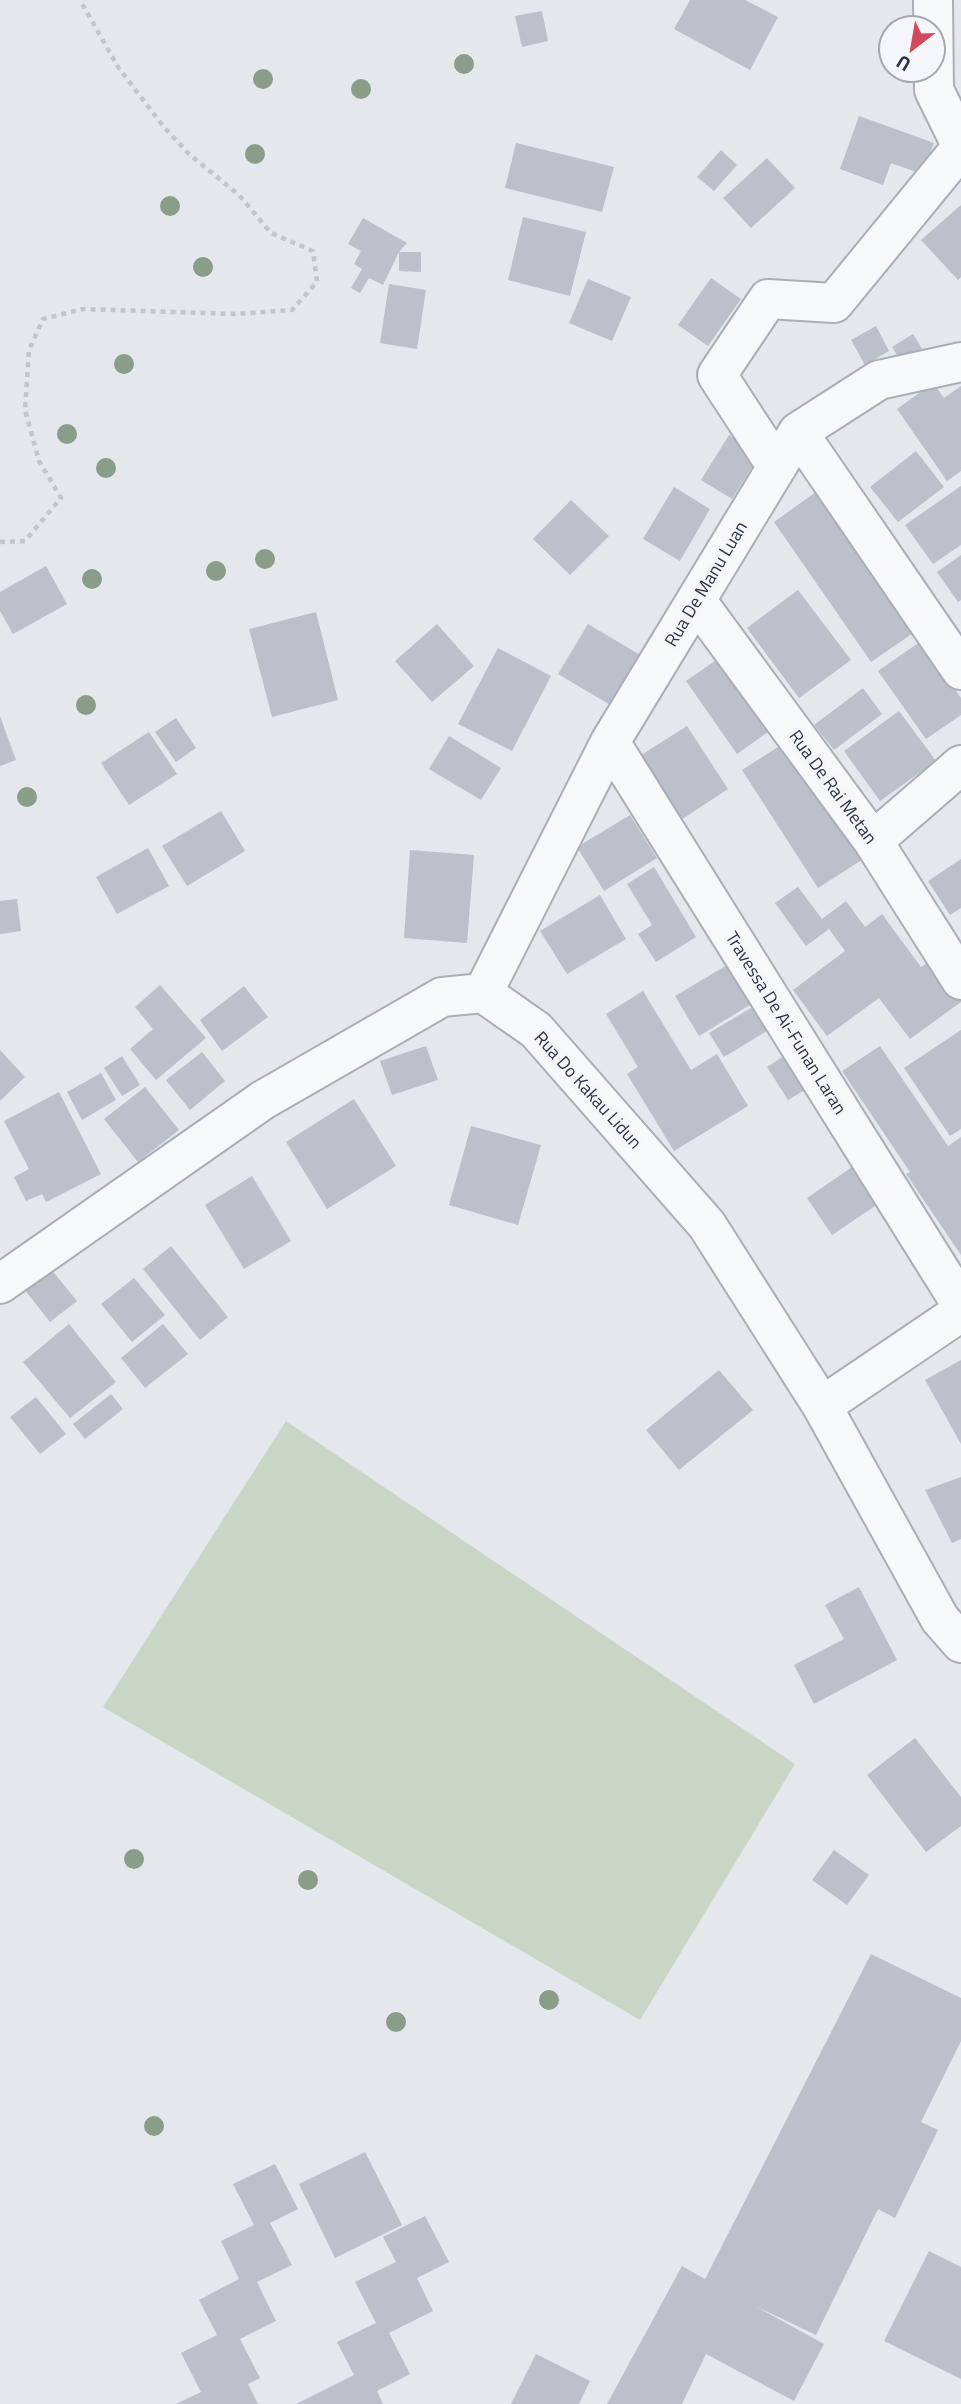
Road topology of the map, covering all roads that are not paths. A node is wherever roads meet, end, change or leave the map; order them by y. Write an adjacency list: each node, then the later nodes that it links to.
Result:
1 (933, 0): 2 (street)
2 (961, 147): 5 (street)
3 (961, 362): 4 (street)
4 (798, 432): 5 (street, Rua De Manu Luan); 7 (street)
5 (778, 467): 6 (street, Rua De Manu Luan)
6 (696, 600): 8 (street, Rua De Manu Luan); 10 (street, Rua De Rai Metan)
7 (961, 670)
8 (610, 742): 12 (street, Rua De Manu Luan); 14 (street, Travessa De Ai-Funan Laran)
9 (961, 765): 10 (street)
10 (873, 841): 11 (street, Rua De Rai Metan)
11 (961, 980)
12 (483, 993): 13 (street); 16 (street, Rua Do Kakau Lidun)
13 (0, 1284)
14 (961, 1304)
15 (961, 1312): 16 (street)
16 (822, 1406): 17 (street, Rua Do Kakau Lidun)
17 (961, 1643)

